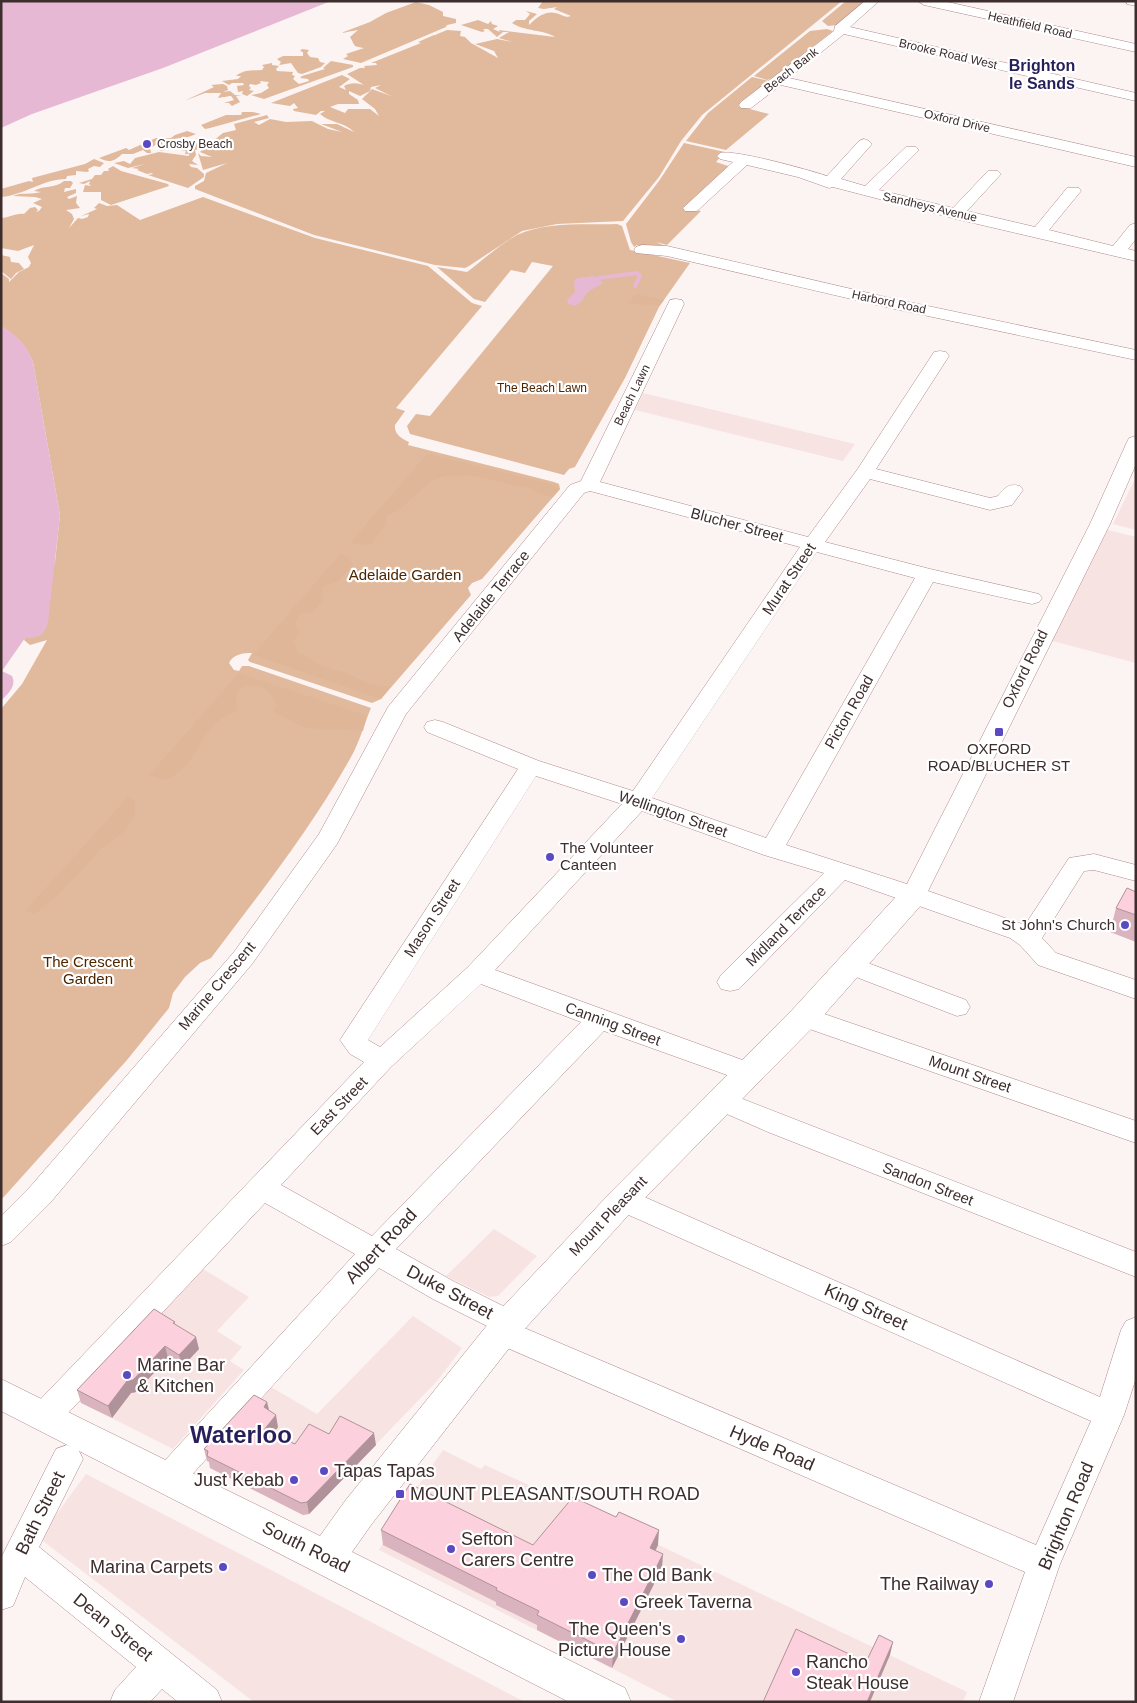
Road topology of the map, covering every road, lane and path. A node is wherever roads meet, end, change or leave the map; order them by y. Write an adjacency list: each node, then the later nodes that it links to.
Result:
1 (873, 1): 3 (street)
2 (924, 1): 4 (street, Heathfield Road)
3 (842, 32): 5 (street, Beach Bank); 6 (street, Brooke Road West)
4 (1136, 48)
5 (779, 80): 7 (street, Beach Bank); 12 (street, Oxford Drive)
6 (1136, 97)
7 (746, 105)
8 (864, 144): 14 (street)
9 (911, 150): 16 (street)
10 (725, 156): 11 (street, Sandheys Avenue)
11 (744, 160): 14 (street, Sandheys Avenue); 17 (street)
12 (1136, 162)
13 (994, 174): 18 (street)
14 (829, 182): 16 (street, Sandheys Avenue)
15 (1073, 191): 20 (street)
16 (868, 192): 18 (street, Sandheys Avenue)
17 (691, 208)
18 (956, 214): 20 (street, Sandheys Avenue)
19 (1136, 228): 22 (street)
20 (1039, 233): 22 (street, Sandheys Avenue)
21 (642, 250): 25 (street, Harbord Road)
22 (1117, 252): 23 (street, Sandheys Avenue)
23 (1136, 256)
24 (676, 304): 29 (street, Beach Lawn)
25 (1136, 355)
26 (940, 356): 28 (street, Murat Street)
27 (1136, 442): 41 (street, Oxford Road)
28 (865, 472): 30 (street); 31 (street, Murat Street)
29 (589, 485): 31 (street, Blucher Street); 34 (street, Adelaide Terrace)
30 (1013, 490)
31 (812, 545): 32 (street, Blucher Street); 37 (street, Murat Street)
32 (927, 575): 33 (street, Blucher Street); 38 (street, Picton Road)
33 (1032, 598)
34 (396, 712): 56 (street, Marine Crescent)
35 (435, 727): 36 (street, Wellington Street)
36 (531, 766): 37 (street, Wellington Street); 50 (street, Mason Street)
37 (638, 801): 38 (street, Wellington Street); 44 (street, East Street)
38 (772, 849): 39 (street, Wellington Street)
39 (842, 870): 41 (street, Wellington Street); 45 (street, Midland Terrace)
40 (1136, 874): 42 (street)
41 (913, 896): 42 (street, Wellington Street); 43 (street, Mount Pleasant)
42 (1030, 939): 46 (street)
43 (852, 966): 47 (street); 48 (street, Mount Pleasant)
44 (477, 972): 49 (street, Canning Street); 50 (street, East Street)
45 (730, 982)
46 (1136, 990)
47 (957, 1007)
48 (804, 1016): 51 (street, Mount Pleasant); 53 (street, Mount Street)
49 (600, 1019): 51 (street, Canning Street); 57 (street, Albert Road)
50 (382, 1060): 54 (street, East Street)
51 (750, 1073): 52 (street, Mount Pleasant)
52 (722, 1101): 55 (street, Mount Pleasant); 58 (street, Sandon Street)
53 (1136, 1132)
54 (261, 1187): 57 (street, Duke Street); 63 (street, East Street)
55 (623, 1200): 59 (street, Mount Pleasant); 62 (street, King Street)
56 (1, 1234)
57 (375, 1252): 59 (street, Duke Street); 65 (street, Albert Road)
58 (1136, 1265)
59 (505, 1327): 67 (street, Mount Pleasant); 68 (street, Hyde Road)
60 (1136, 1330): 62 (street, Brighton Road)
61 (1, 1394): 63 (street, South Road)
62 (1109, 1414): 68 (street, Brighton Road)
63 (44, 1416): 65 (street, South Road)
64 (67, 1458): 66 (street, Bath Street)
65 (168, 1479): 67 (street, South Road)
66 (20, 1552): 69 (street, Bath Street); 70 (street, Dean Street)
67 (327, 1557): 73 (street, South Road)
68 (1044, 1564): 74 (street, Brighton Road)
69 (1, 1595)
70 (161, 1666): 71 (street); 72 (street, Dean Street)
71 (127, 1702)
72 (205, 1702)
73 (611, 1702)
74 (996, 1702)

